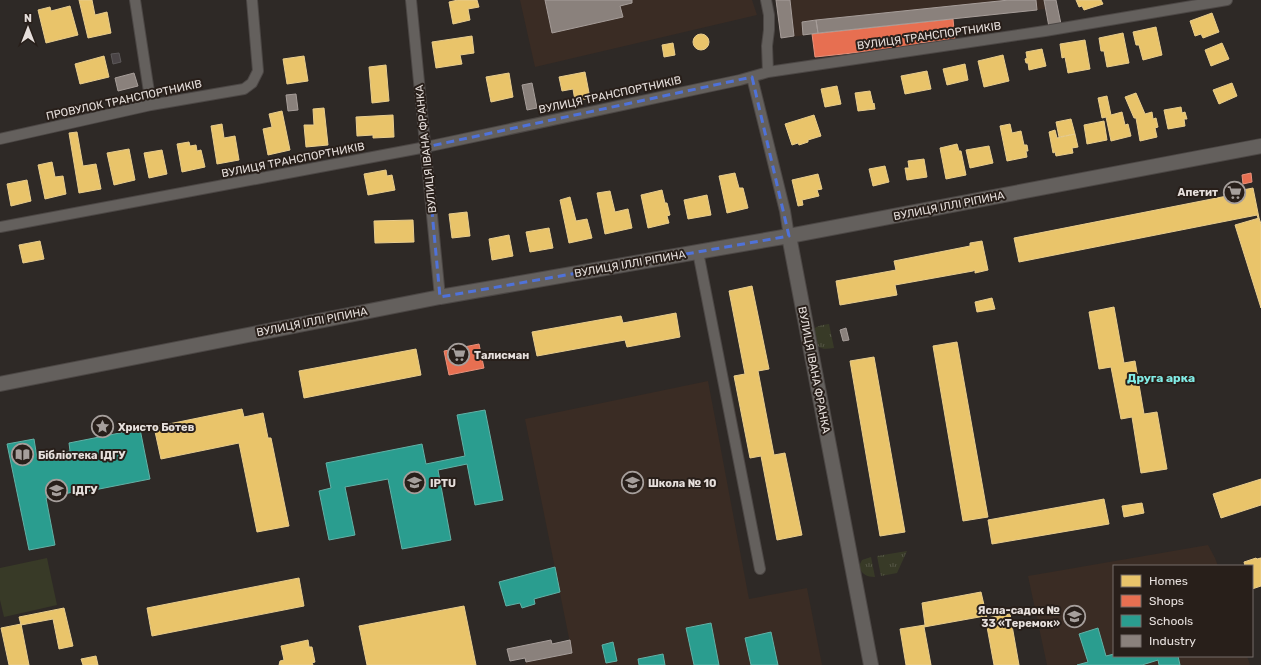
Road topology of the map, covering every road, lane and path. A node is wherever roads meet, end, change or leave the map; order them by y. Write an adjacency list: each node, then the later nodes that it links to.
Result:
1 (134, 0): 8 (street)
2 (252, 0): 8 (street, ПРОВУЛОК ТРАНСПОРТНИКІВ)
3 (411, 0): 12 (street, ВУЛИЦЯ ІВАНА ФРАНКА)
4 (766, 0): 6 (street)
5 (1227, 0): 6 (street, ВУЛИЦЯ ТРАНСПОРТНИКІВ)
6 (768, 72): 7 (street, ВУЛИЦЯ ТРАНСПОРТНИКІВ)
7 (752, 77): 12 (street, ВУЛИЦЯ ТРАНСПОРТНИКІВ); 15 (street, ВУЛИЦЯ ІВАНА ФРАНКА)
8 (150, 105): 9 (street, ПРОВУЛОК ТРАНСПОРТНИКІВ)
9 (0, 139)
10 (1261, 142): 13 (main road)
11 (1261, 146): 13 (main road, ВУЛИЦЯ ІЛЛІ РІПИНА)
12 (426, 147): 14 (street, ВУЛИЦЯ ТРАНСПОРТНИКІВ); 17 (street, ВУЛИЦЯ ІВАНА ФРАНКА)
13 (1241, 150): 15 (main road, ВУЛИЦЯ ІЛЛІ РІПИНА)
14 (0, 227)
15 (789, 236): 16 (main road, ВУЛИЦЯ ІЛЛІ РІПИНА); 20 (main road, ВУЛИЦЯ ІВАНА ФРАНКА)
16 (698, 252): 17 (main road, ВУЛИЦЯ ІЛЛІ РІПИНА); 19 (street)
17 (440, 297): 18 (main road, ВУЛИЦЯ ІЛЛІ РІПИНА)
18 (0, 384)
19 (760, 569)
20 (871, 665)

